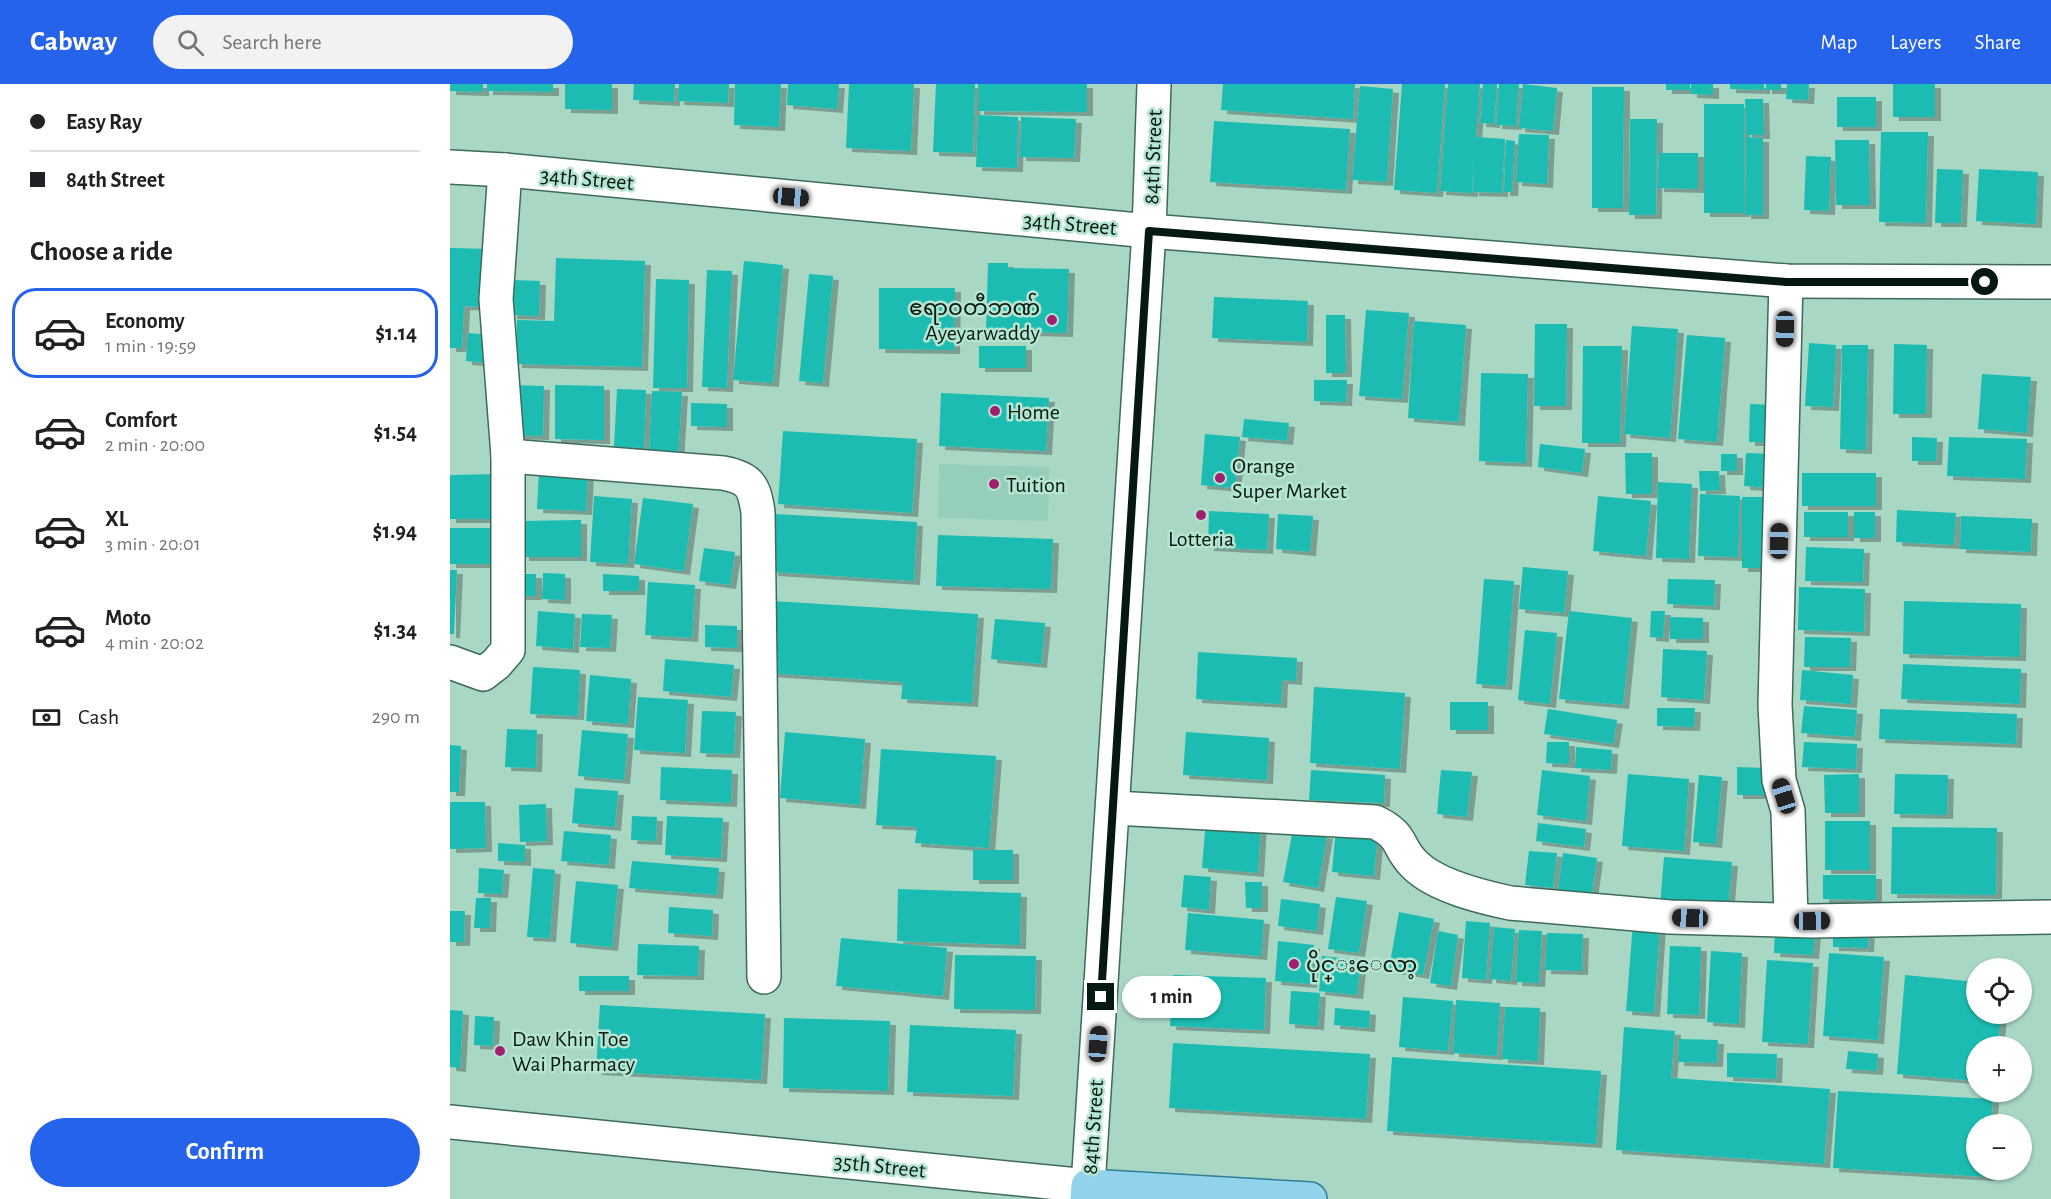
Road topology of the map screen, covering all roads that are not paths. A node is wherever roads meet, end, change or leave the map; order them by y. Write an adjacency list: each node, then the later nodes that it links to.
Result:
1 (1154, 84): 4 (street, 84th Street)
2 (450, 167): 3 (street, 34th Street)
3 (505, 170): 4 (street, 34th Street); 7 (street)
4 (1149, 231): 5 (street, 34th Street); 9 (street, 84th Street)
5 (1786, 282): 6 (street, 34th Street); 11 (street)
6 (2051, 282)
7 (508, 456): 8 (street); 12 (street)
8 (450, 662)
9 (1114, 808): 11 (street); 14 (street, 84th Street)
10 (2051, 917): 11 (street)
11 (1791, 920)
12 (764, 977)
13 (450, 1122): 14 (street, 35th Street)
14 (1088, 1192): 15 (main road, 35th Street)
15 (1310, 1199)

